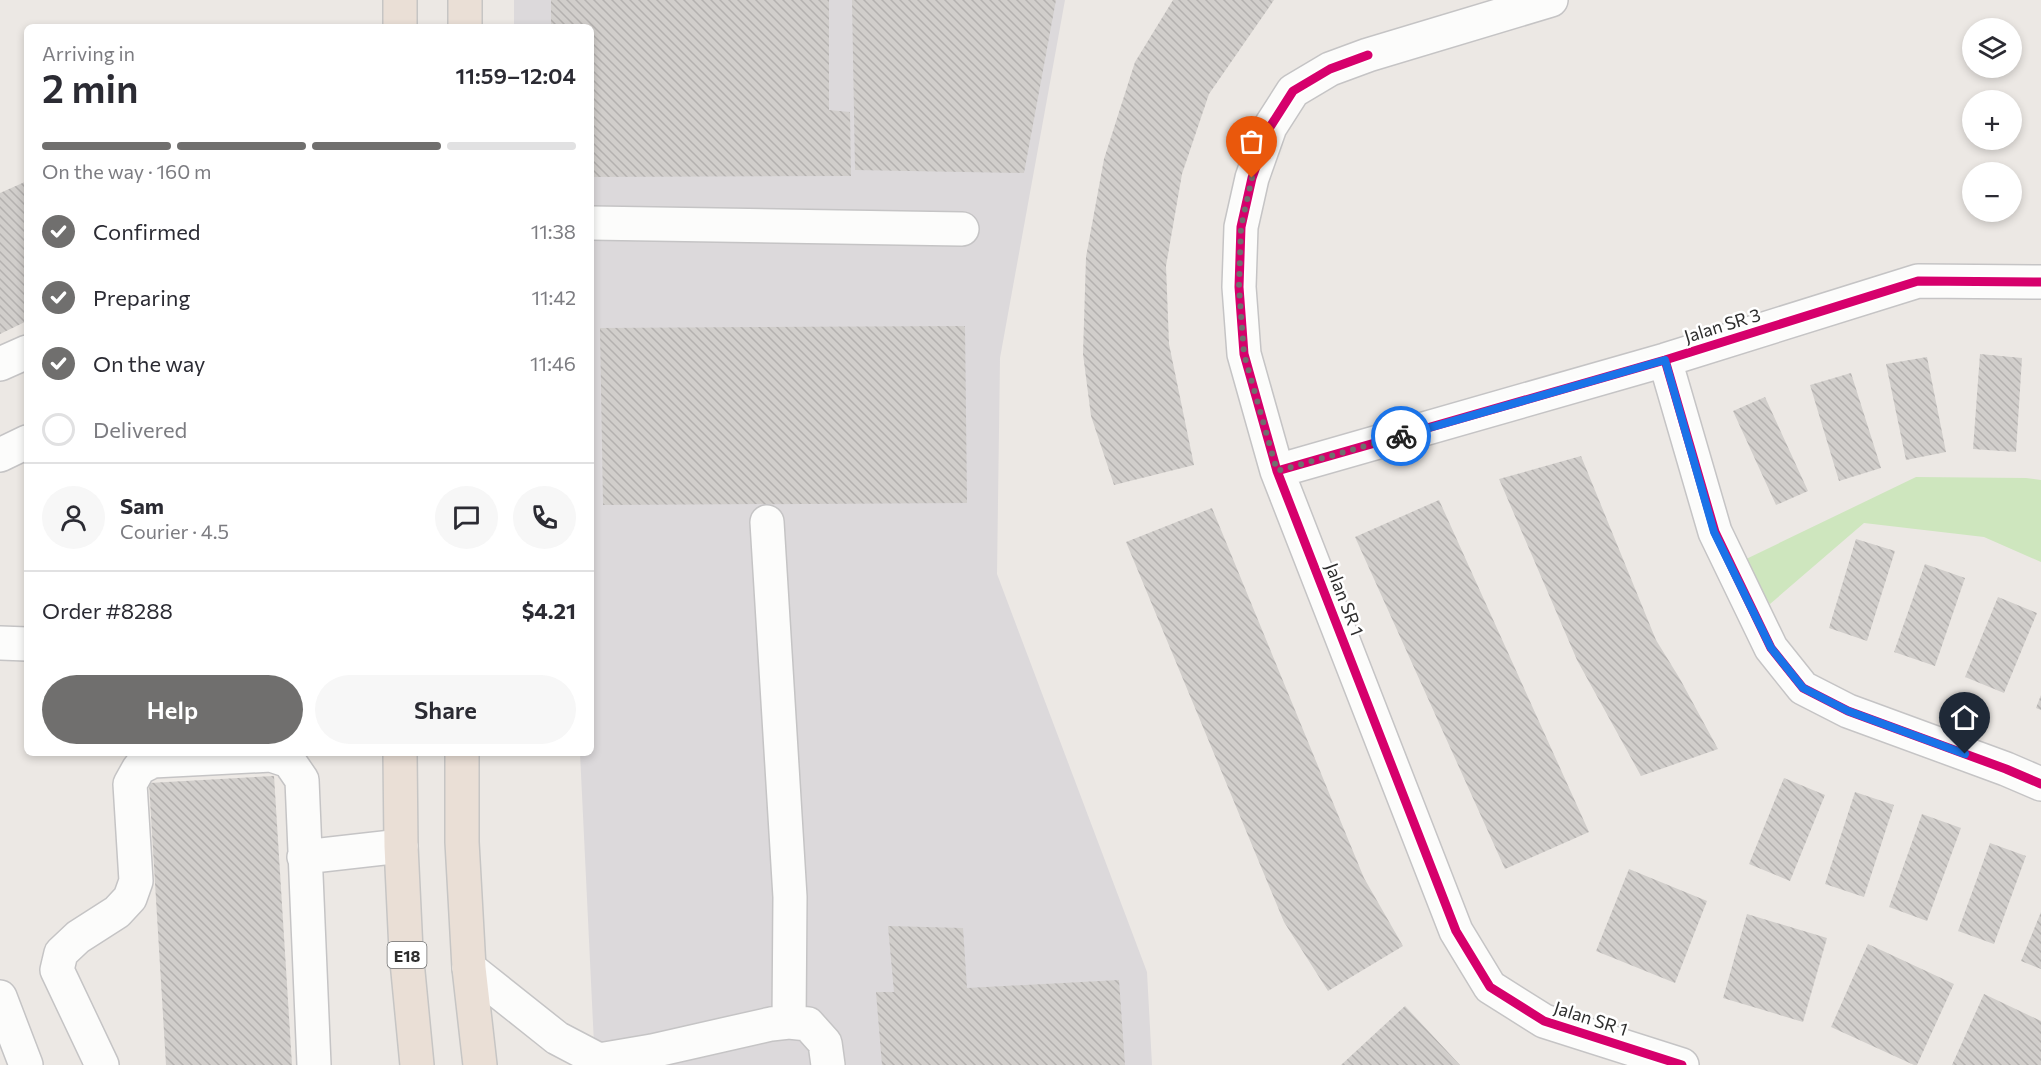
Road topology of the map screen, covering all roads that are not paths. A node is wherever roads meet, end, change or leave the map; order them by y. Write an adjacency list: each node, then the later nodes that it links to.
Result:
1 (400, 0): 4 (highway)
2 (465, 0): 5 (highway)
3 (1551, 0): 14 (street, Jalan SR 1)
4 (400, 24)
5 (465, 24)
6 (594, 223): 7 (street)
7 (962, 229)
8 (2041, 282): 10 (street, Jalan SR 3)
9 (24, 353): 11 (street)
10 (1665, 360): 14 (street, Jalan SR 3); 22 (street)
11 (0, 364)
12 (24, 443): 13 (street)
13 (0, 455)
14 (1277, 471): 36 (street, Jalan SR 1)
15 (767, 522): 27 (street)
16 (0, 643): 17 (street)
17 (24, 644)
18 (250, 756): 31 (street)
19 (273, 756): 24 (street)
20 (400, 756): 23 (highway, E18)
21 (462, 756): 25 (highway)
22 (2041, 784)
23 (401, 846): 24 (street); 33 (highway, E18)
24 (304, 858): 32 (street)
25 (470, 968): 29 (street); 34 (highway)
26 (0, 997): 30 (street)
27 (789, 1023): 28 (street); 35 (street)
28 (652, 1058): 29 (street)
29 (595, 1062)
30 (26, 1065)
31 (102, 1065)
32 (314, 1065)
33 (417, 1065)
34 (480, 1065)
35 (828, 1065)
36 (1682, 1065)

